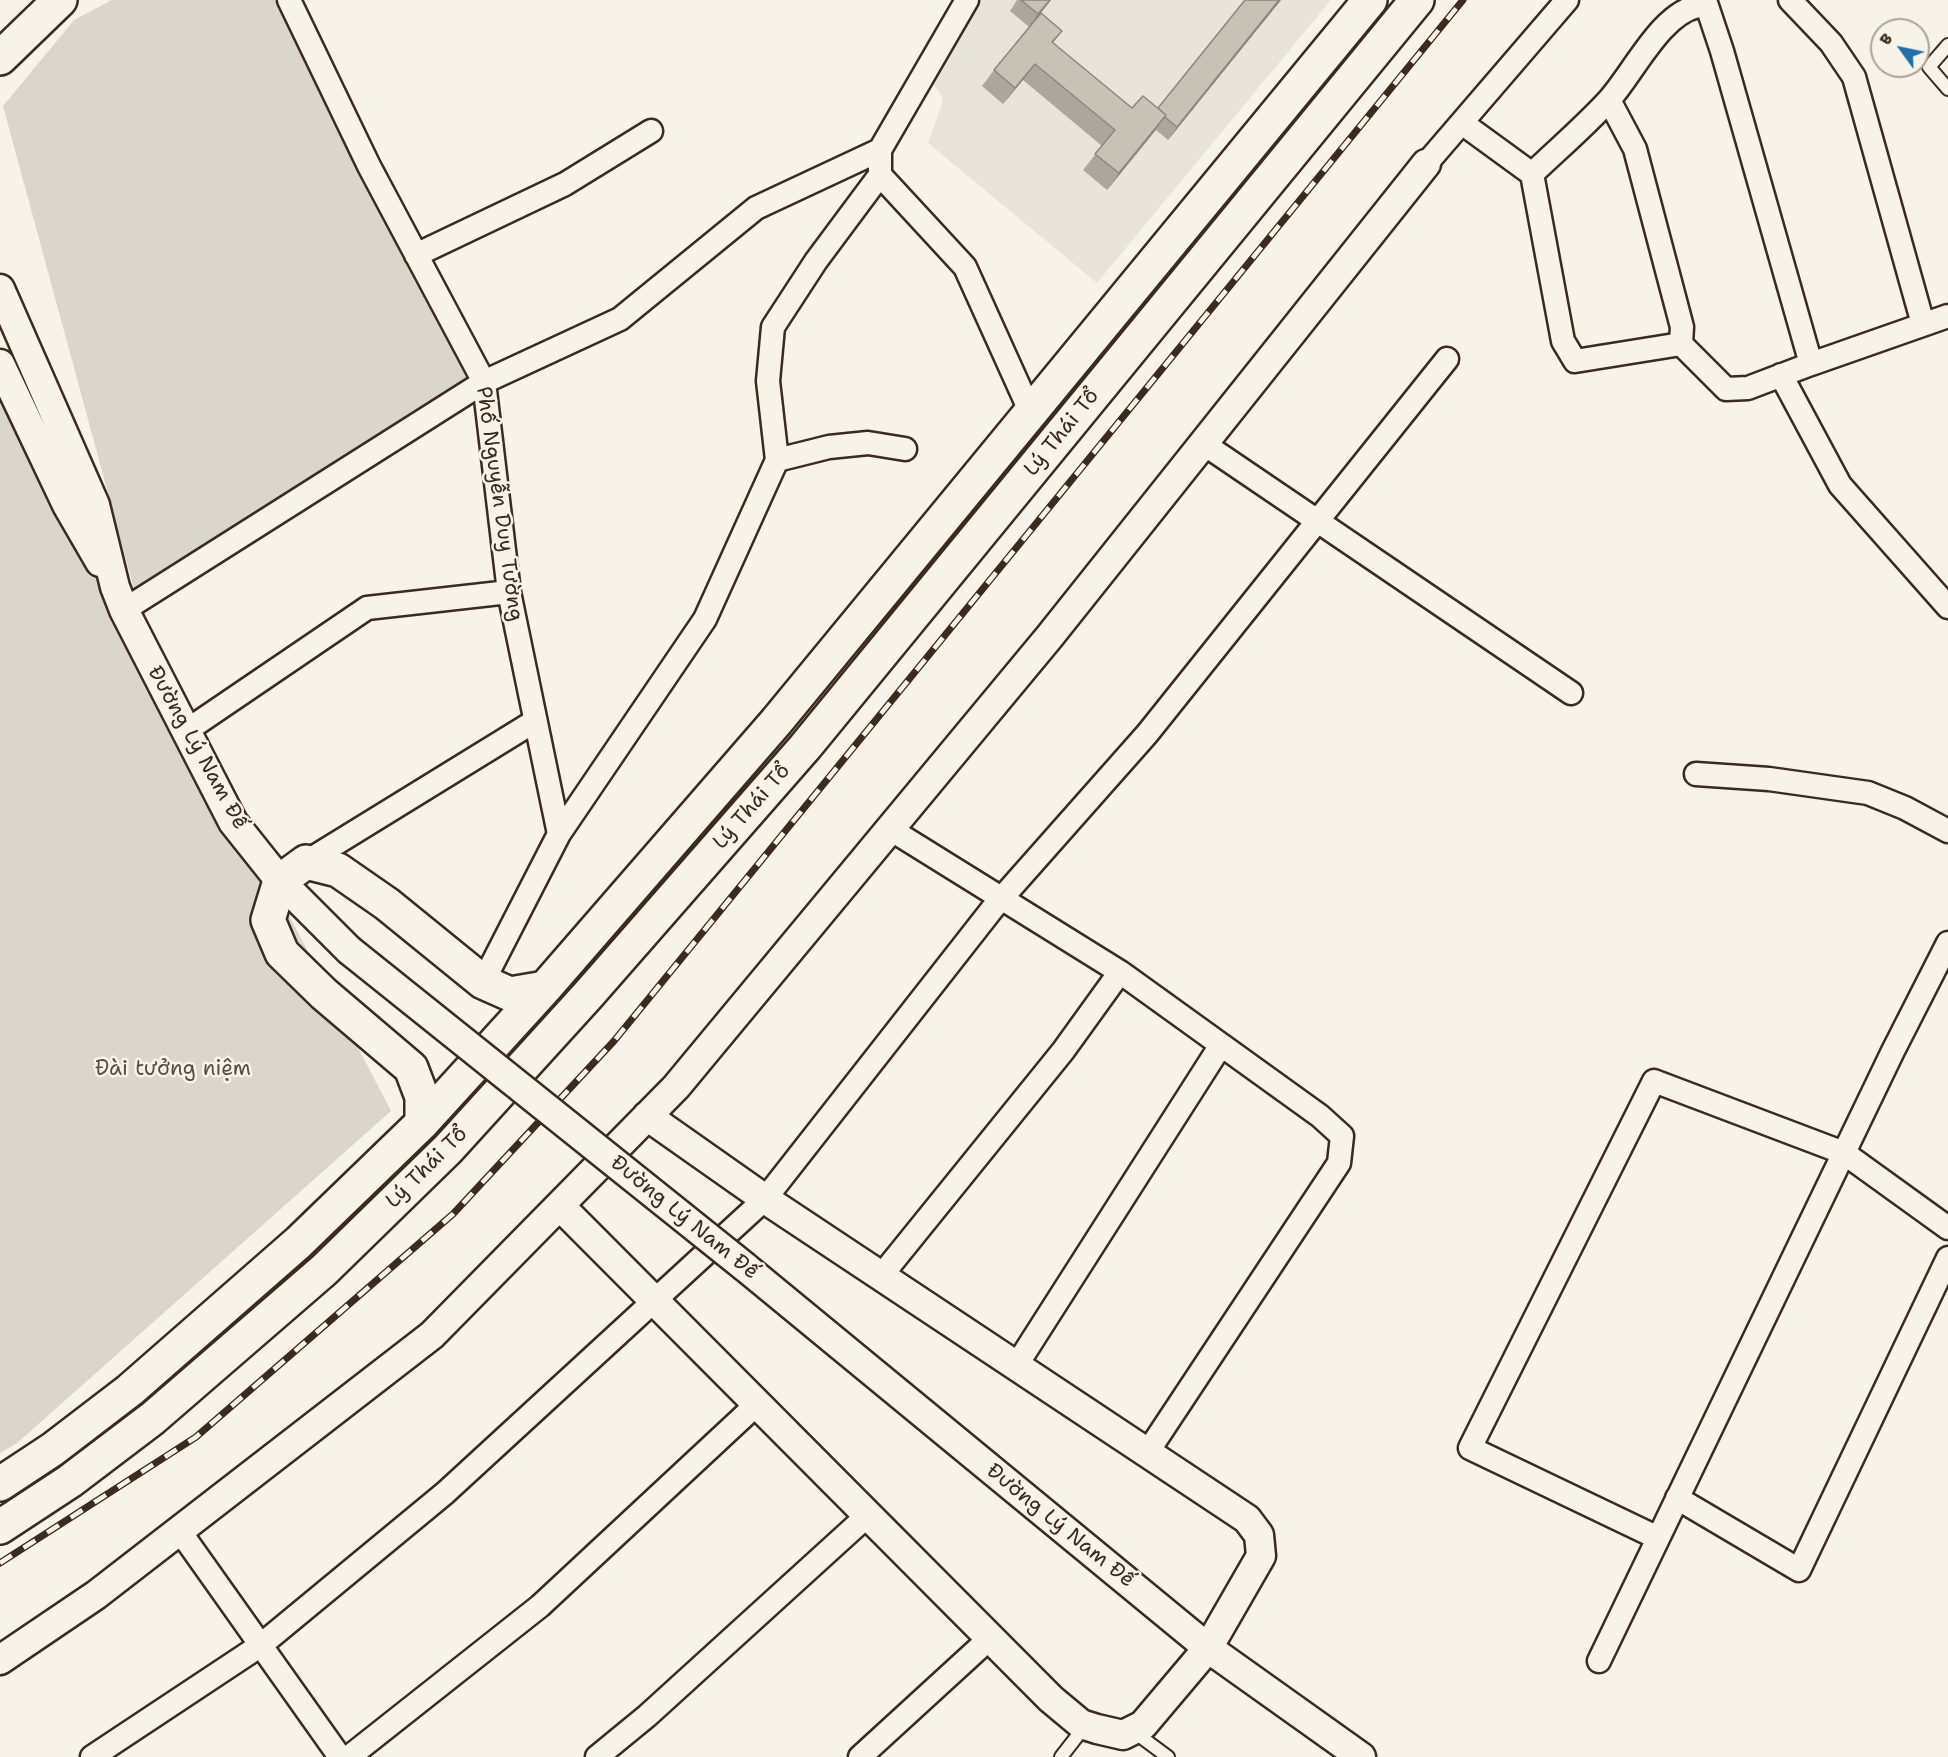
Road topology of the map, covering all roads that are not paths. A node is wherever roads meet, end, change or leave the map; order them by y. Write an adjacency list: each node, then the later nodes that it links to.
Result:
1 (60, 0): 11 (main road)
2 (289, 0): 20 (street, Phố Nguyễn Duy Tường)
3 (967, 0): 16 (street)
4 (1370, 0): 30 (main road, Lý Thái Tổ)
5 (1417, 0): 48 (main road, Lý Thái Tổ)
6 (1567, 0): 14 (street)
7 (1700, 0): 13 (street)
8 (1705, 0): 27 (street)
9 (1790, 0): 23 (street)
10 (1948, 45): 12 (lane)
11 (0, 58)
12 (1948, 89)
13 (1609, 100): 18 (street); 24 (street)
14 (1462, 123): 17 (street); 18 (street)
15 (651, 131): 20 (street)
16 (880, 150): 19 (street); 29 (street)
17 (1426, 164): 31 (street)
18 (1532, 174): 24 (street)
19 (880, 175): 30 (street); 33 (street)
20 (416, 255): 29 (street, Phố Nguyễn Duy Tường)
21 (0, 289): 36 (street, Đường Lý Nam Đế)
22 (1948, 316): 23 (street)
23 (1923, 324): 27 (street)
24 (1680, 344): 28 (street)
25 (1447, 359): 34 (street)
26 (0, 364): 36 (street, Đường Lý Nam Đế)
27 (1811, 364): 28 (street)
28 (1781, 375): 37 (street)
29 (484, 382): 35 (street, Phố Nguyễn Duy Tường); 36 (street)
30 (1031, 413): 47 (main road, Lý Thái Tổ)
31 (1204, 444): 34 (street); 42 (street)
32 (905, 449): 33 (street)
33 (777, 460): 44 (street)
34 (1317, 520): 38 (street); 46 (street)
35 (509, 592): 39 (street, Phố Nguyễn Duy Tường); 40 (street)
36 (119, 599): 40 (street, Đường Lý Nam Đế)
37 (1948, 607)
38 (1571, 693)
39 (535, 721): 44 (street, Phố Nguyễn Duy Tường); 45 (street)
40 (186, 731): 45 (street, Đường Lý Nam Đế)
41 (1696, 774): 43 (street)
42 (890, 829): 46 (street); 54 (street)
43 (1948, 831)
44 (559, 834): 51 (street)
45 (293, 871): 51 (main road); 55 (main road); 76 (street, Đường Lý Nam Đế, bridge)
46 (1003, 898): 50 (street); 57 (street)
47 (617, 905): 48 (main road); 52 (main road, Lý Thái Tổ)
48 (646, 929): 61 (main road, Lý Thái Tổ)
49 (1948, 943): 56 (street)
50 (1120, 972): 53 (street); 63 (street)
51 (483, 982): 52 (main road)
52 (545, 988): 55 (main road, Lý Thái Tổ)
53 (1221, 1045): 65 (street); 67 (street)
54 (647, 1116): 57 (street); 58 (street)
55 (422, 1123): 59 (main road, Lý Thái Tổ)
56 (1844, 1153): 60 (street); 69 (street); 73 (street)
57 (765, 1198): 63 (street); 64 (street)
58 (560, 1206): 64 (street); 72 (street)
59 (332, 1210): 61 (main road); 68 (main road, Lý Thái Tổ)
60 (1948, 1228)
61 (359, 1236): 71 (main road, Lý Thái Tổ)
62 (1948, 1258): 69 (street)
63 (881, 1276): 65 (street)
64 (654, 1301): 66 (street); 75 (street)
65 (1016, 1366): 67 (street)
66 (758, 1404): 70 (street); 83 (street)
67 (1147, 1453): 76 (street)
68 (0, 1484)
69 (1677, 1498): 73 (street)
70 (868, 1515): 74 (street); 84 (street)
71 (0, 1527)
72 (179, 1530): 75 (street); 77 (street)
73 (1658, 1538): 78 (street)
74 (990, 1638): 79 (street); 85 (street)
75 (261, 1645): 81 (street); 82 (street)
76 (1208, 1648): 80 (street); 88 (street, Đường Lý Nam Đế)
77 (0, 1660)
78 (1599, 1661)
79 (1085, 1725): 80 (street); 86 (lane)
80 (1132, 1730): 87 (lane)
81 (92, 1757)
82 (340, 1757)
83 (349, 1757)
84 (597, 1757)
85 (860, 1757)
86 (1061, 1757)
87 (1168, 1757)
88 (1361, 1757)

